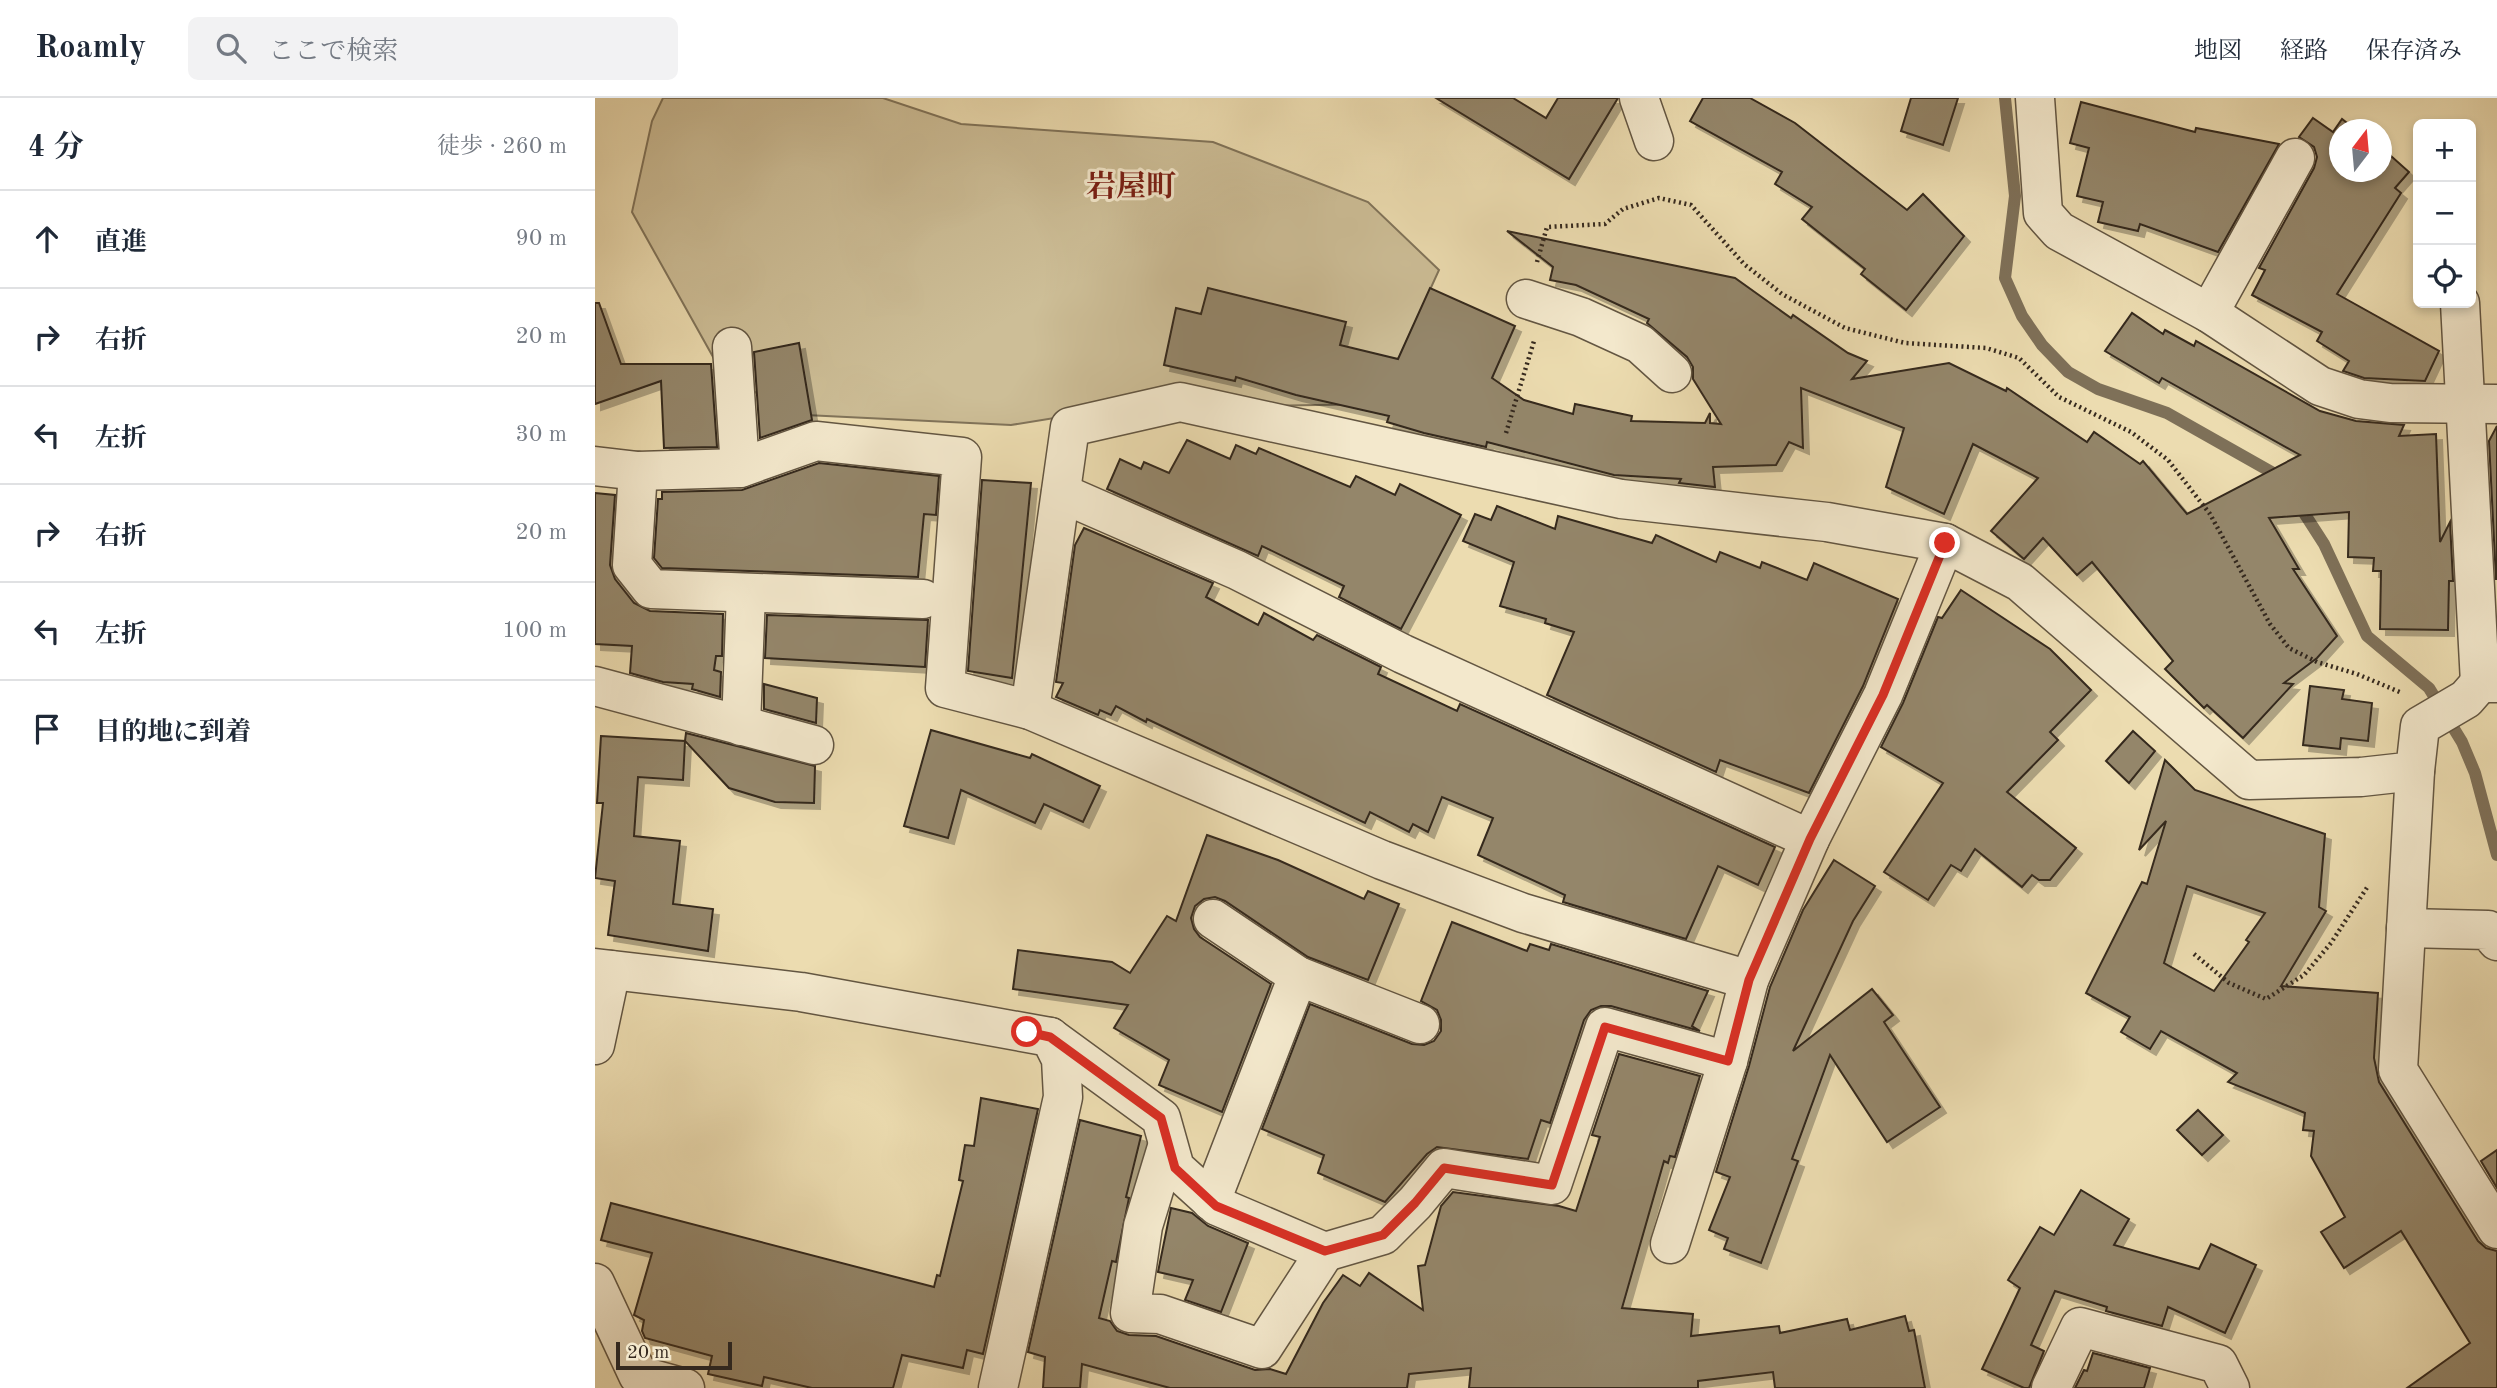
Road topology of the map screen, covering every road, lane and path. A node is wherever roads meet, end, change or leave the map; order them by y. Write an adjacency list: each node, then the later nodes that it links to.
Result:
1 (1639, 98): 3 (street)
2 (2035, 98): 7 (street)
3 (1654, 141)
4 (2295, 158): 7 (street)
5 (1535, 302): 9 (street); 14 (path); 22 (path)
6 (2461, 308): 10 (street)
7 (2209, 313): 10 (street)
8 (732, 347): 12 (street)
9 (1672, 373)
10 (2480, 404): 20 (street)
11 (595, 466): 13 (street)
12 (740, 468): 13 (street); 21 (street)
13 (638, 471): 17 (street)
14 (1494, 471): 15 (street); 16 (street)
15 (1061, 493): 21 (street); 26 (street)
16 (1945, 543): 25 (street); 26 (street)
17 (746, 593): 18 (street); 23 (street)
18 (923, 599)
19 (595, 687): 23 (street)
20 (2481, 688): 22 (street)
21 (1031, 709): 34 (street)
22 (2426, 724): 25 (street)
23 (741, 726): 24 (street)
24 (814, 746)
25 (2415, 771): 29 (street)
26 (1810, 839): 34 (street)
27 (2369, 874): 31 (path)
28 (1213, 919): 33 (street)
29 (2406, 928): 30 (street); 41 (street)
30 (2497, 941)
31 (2194, 954)
32 (603, 969): 36 (street); 37 (street)
33 (1298, 976): 35 (street); 40 (street)
34 (1749, 980): 38 (street)
35 (1420, 1024)
36 (1050, 1037): 39 (street); 45 (street)
37 (595, 1045)
38 (1728, 1061): 42 (street); 43 (street)
39 (1167, 1147): 40 (street); 43 (street)
40 (1211, 1201): 43 (street)
41 (2497, 1228)
42 (1670, 1244)
43 (1325, 1251)
44 (595, 1283): 46 (street)
45 (1003, 1381)
46 (685, 1388)
47 (2051, 1388): 48 (street)
48 (2230, 1388)

